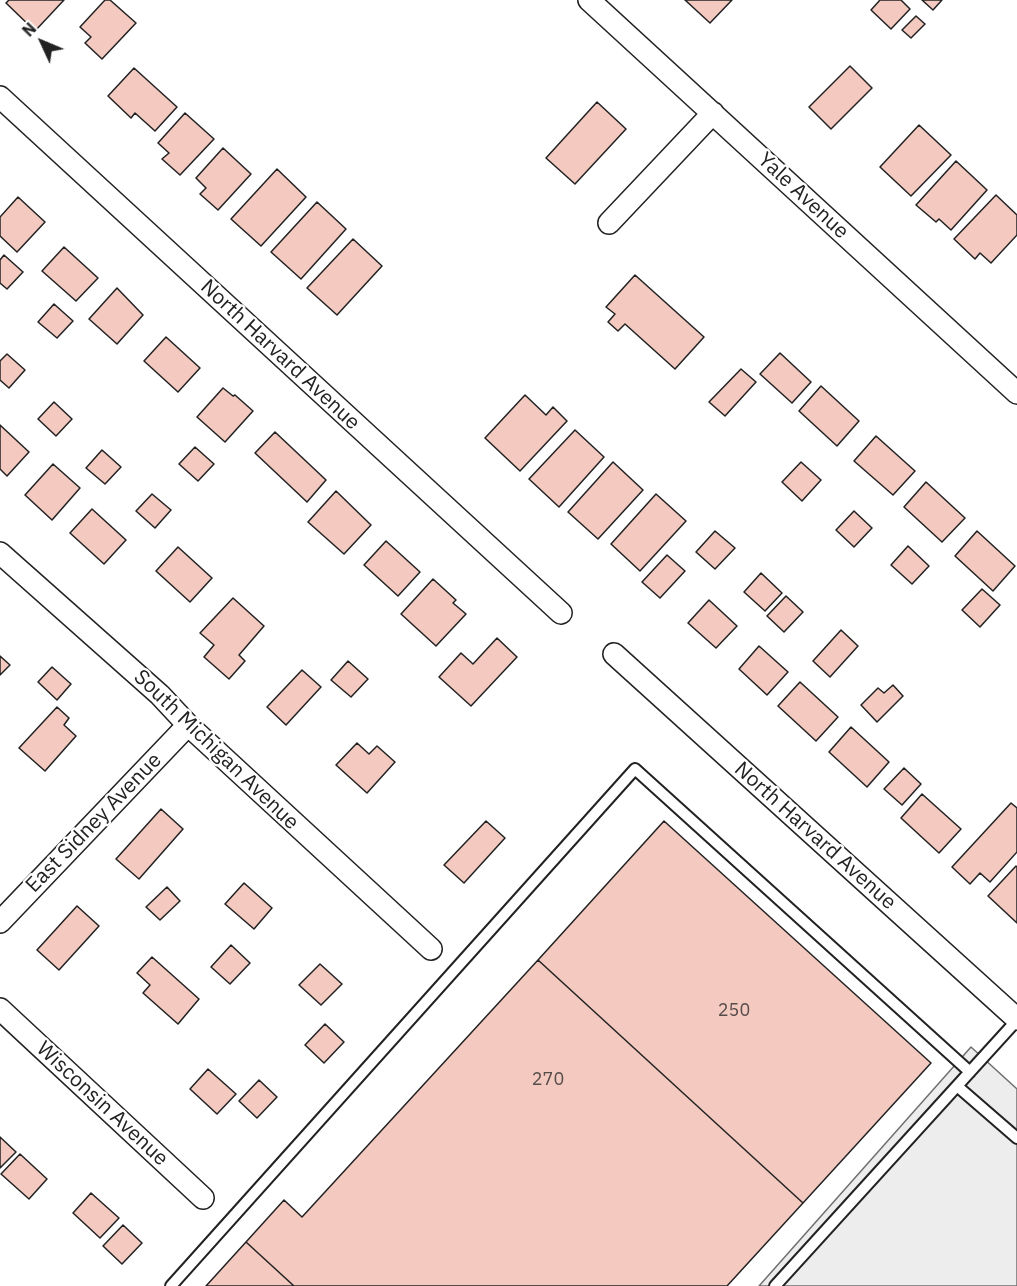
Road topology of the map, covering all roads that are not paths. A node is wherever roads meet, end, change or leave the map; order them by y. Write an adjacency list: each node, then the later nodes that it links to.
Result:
1 (589, 0): 3 (street, Yale Avenue)
2 (0, 97): 7 (street, North Harvard Avenue)
3 (713, 113): 4 (street); 5 (street, Yale Avenue)
4 (609, 223)
5 (1017, 393)
6 (0, 553): 9 (street, South Michigan Avenue)
7 (561, 613)
8 (614, 654): 13 (street, North Harvard Avenue)
9 (188, 725): 10 (street, East Sidney Avenue); 11 (street, South Michigan Avenue)
10 (0, 922)
11 (431, 949)
12 (0, 1010): 17 (street, Wisconsin Avenue)
13 (1017, 1019): 14 (lane)
14 (970, 1072): 15 (lane); 18 (lane)
15 (957, 1086): 16 (lane); 19 (lane)
16 (1017, 1138)
17 (203, 1198)
18 (171, 1286)
19 (775, 1286)

